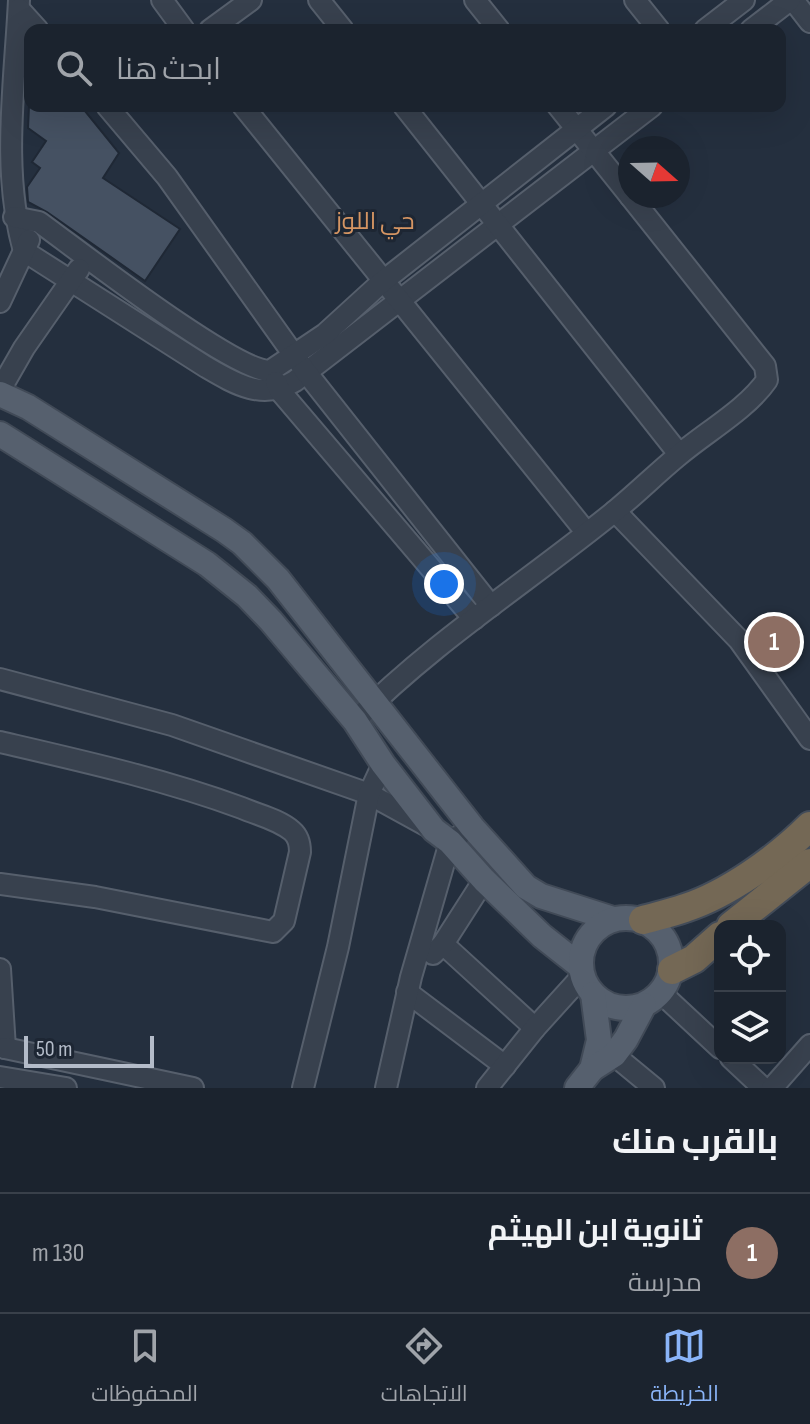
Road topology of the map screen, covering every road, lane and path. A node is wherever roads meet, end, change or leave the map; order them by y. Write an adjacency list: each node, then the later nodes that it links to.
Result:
1 (162, 0): 10 (street)
2 (251, 0): 11 (street)
3 (319, 0): 12 (street)
4 (475, 0): 13 (street)
5 (635, 0): 14 (street)
6 (744, 0): 15 (street)
7 (19, 4): 9 (street); 17 (street)
8 (802, 10): 16 (street)
9 (34, 24)
10 (180, 24)
11 (218, 24)
12 (338, 24)
13 (494, 24)
14 (654, 24)
15 (713, 24)
16 (766, 24)
17 (6, 82): 29 (street)
18 (112, 112): 39 (street)
19 (248, 112): 35 (street)
20 (409, 112): 27 (street)
21 (563, 112): 24 (street)
22 (598, 112): 24 (street)
23 (644, 112): 25 (street)
24 (576, 129): 25 (street); 27 (street)
25 (594, 149): 26 (street); 31 (street)
26 (618, 180)
27 (483, 203): 31 (street); 35 (street)
28 (640, 208): 44 (street)
29 (14, 217): 30 (street); 32 (street)
30 (39, 222): 32 (street); 33 (street)
31 (498, 223): 37 (street); 44 (street)
32 (24, 251): 34 (street); 36 (street)
33 (87, 257): 34 (street); 40 (street)
34 (71, 281): 41 (street); 42 (street)
35 (382, 282): 37 (street); 38 (street)
36 (1, 299)
37 (398, 301): 38 (street); 46 (street)
38 (330, 341): 39 (street)
39 (300, 364): 40 (street); 41 (street); 47 (street)
40 (270, 371): 41 (street)
41 (280, 391): 49 (street)
42 (0, 392): 48 (main road)
43 (0, 434): 50 (main road)
44 (679, 454): 45 (street)
45 (615, 511): 46 (street); 56 (street)
46 (586, 532): 51 (street)
47 (441, 542): 49 (street); 51 (street)
48 (242, 543): 50 (main road); 54 (main road)
49 (423, 559): 52 (street)
50 (223, 577): 55 (main road)
51 (491, 606): 52 (street)
52 (474, 619): 54 (street)
53 (0, 679): 59 (street)
54 (375, 701): 55 (street); 60 (main road)
55 (355, 721): 58 (main road)
56 (810, 739)
57 (0, 742): 64 (street)
58 (383, 764): 59 (street); 61 (main road)
59 (369, 794): 61 (street); 86 (street)
60 (472, 827): 61 (street); 65 (main road)
61 (442, 836): 63 (main road); 72 (street)
62 (806, 852): 66 (highway); 67 (highway)
63 (484, 880): 69 (street); 71 (main road)
64 (0, 884)
65 (613, 919): 66 (main road); 71 (main road)
66 (643, 920): 73 (main road)
67 (737, 920)
68 (714, 941): 73 (highway)
69 (443, 944): 72 (street); 74 (street)
70 (0, 969): 77 (street)
71 (585, 978): 73 (main road); 74 (street); 82 (main road)
72 (409, 984): 80 (street); 87 (street)
73 (659, 989): 75 (street); 78 (main road)
74 (535, 1028): 80 (street)
75 (714, 1042)
76 (810, 1045): 91 (street)
77 (3, 1051): 83 (street)
78 (614, 1055): 82 (main road); 89 (street)
79 (737, 1064): 90 (street)
80 (505, 1066): 88 (street)
81 (0, 1077): 84 (street)
82 (585, 1078)
83 (158, 1084): 85 (street)
84 (66, 1088)
85 (193, 1088)
86 (303, 1088)
87 (386, 1088)
88 (487, 1088)
89 (654, 1088)
90 (763, 1088)
91 (772, 1088)

